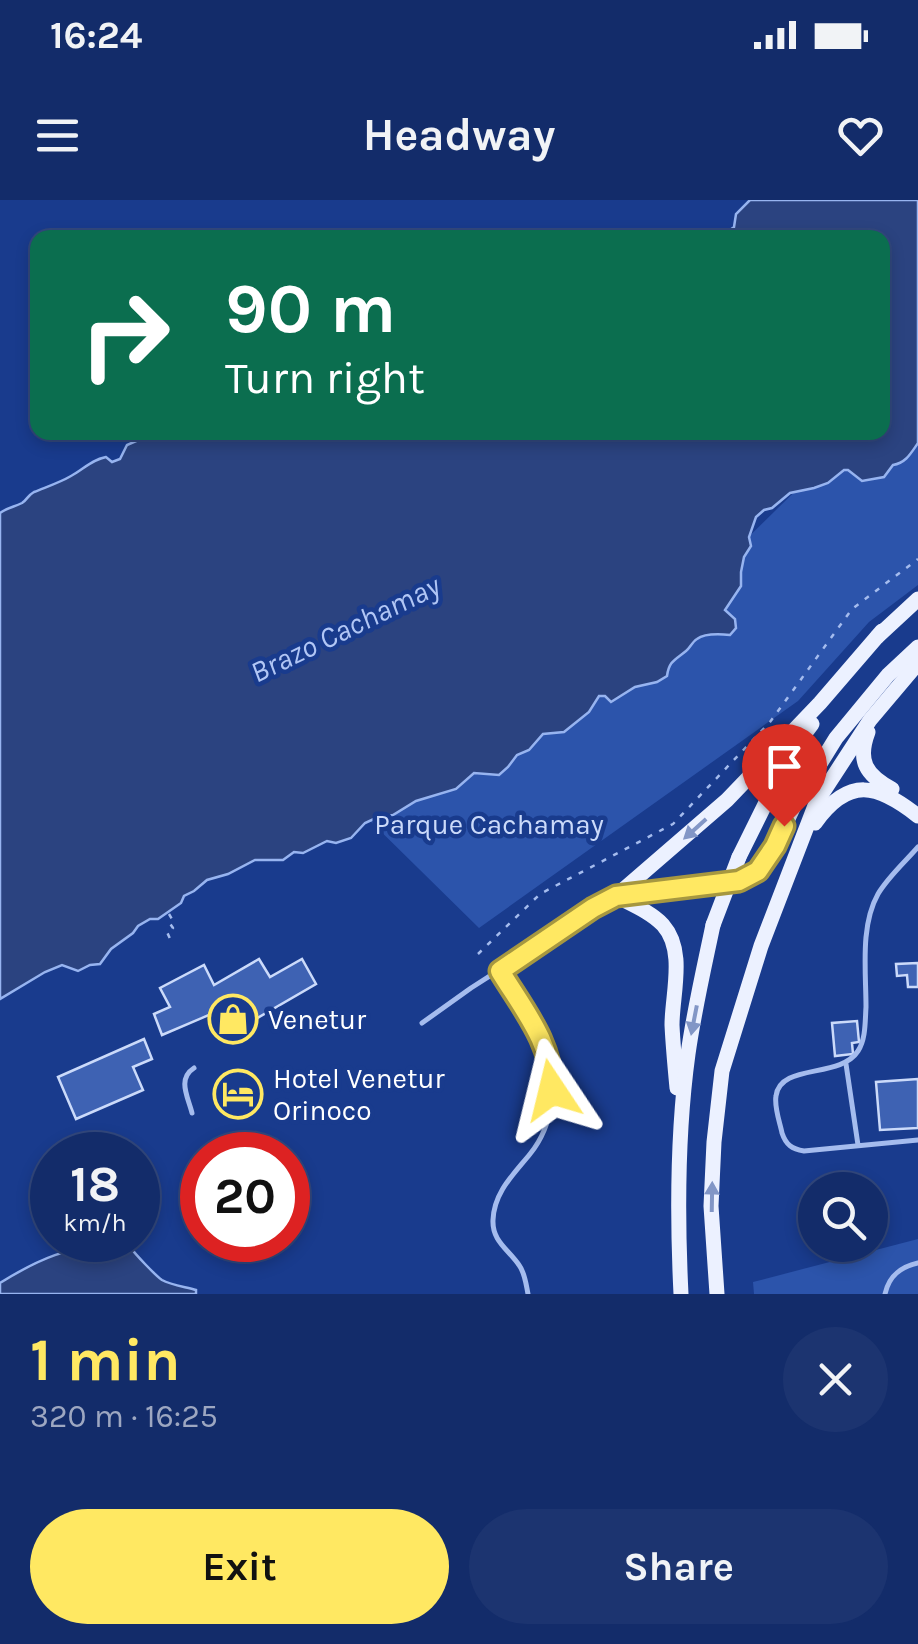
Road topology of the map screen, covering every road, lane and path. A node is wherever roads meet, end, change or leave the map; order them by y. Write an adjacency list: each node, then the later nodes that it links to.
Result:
1 (918, 559): 14 (path)
2 (918, 599): 3 (main road)
3 (882, 631): 11 (main road, one-way to 11); 20 (main road, one-way to 20, bridge)
4 (918, 648): 11 (main road)
5 (918, 663): 6 (main road)
6 (893, 694): 7 (main road); 9 (main road)
7 (918, 803)
8 (918, 816): 9 (main road)
9 (798, 846): 26 (main road, one-way to 9)
10 (918, 848): 17 (lane)
11 (616, 896): 15 (lane); 20 (main road)
12 (170, 914): 13 (path)
13 (172, 942)
14 (478, 954)
15 (500, 971): 16 (lane); 24 (lane)
16 (422, 1023)
17 (846, 1063): 22 (lane); 22 (lane)
18 (194, 1068): 19 (lane)
19 (192, 1113)
20 (681, 1122): 25 (main road)
21 (918, 1140): 22 (lane)
22 (858, 1145)
23 (918, 1263): 27 (lane)
24 (528, 1294)
25 (681, 1294)
26 (717, 1294)
27 (885, 1294)

